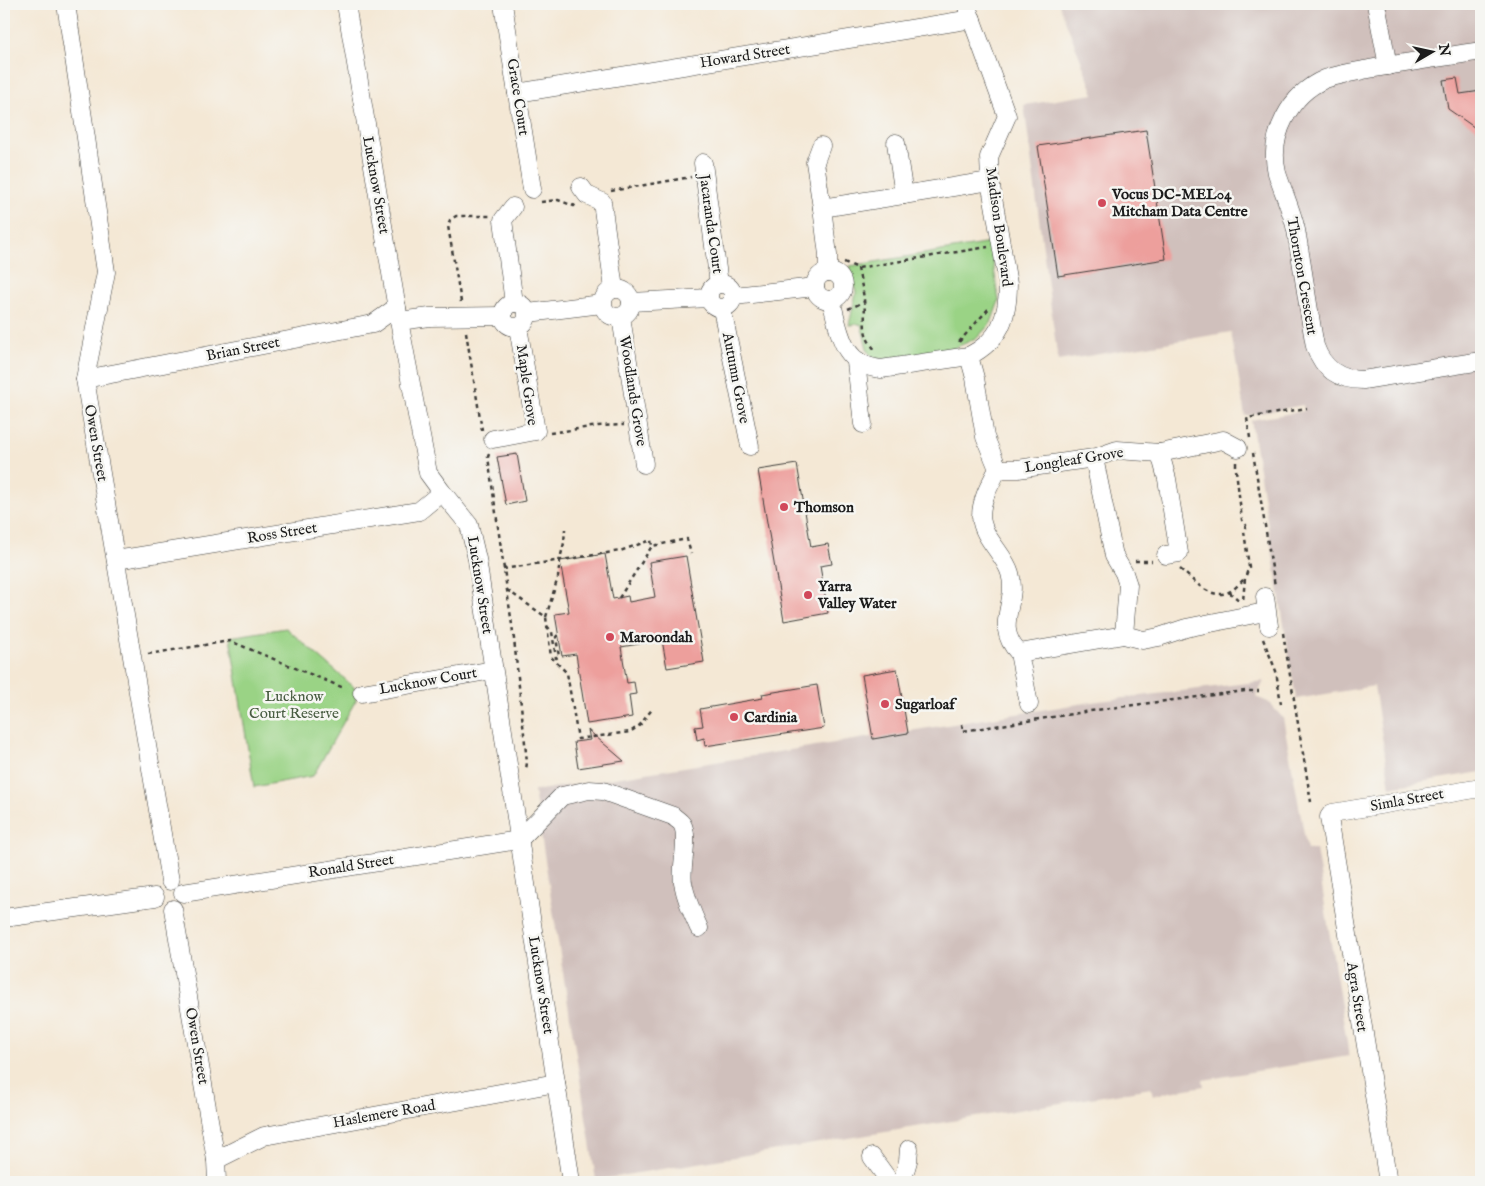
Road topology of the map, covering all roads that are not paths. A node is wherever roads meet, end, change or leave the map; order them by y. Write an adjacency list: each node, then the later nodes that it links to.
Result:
1 (66, 4): 32 (street, Owen Street)
2 (346, 4): 26 (street, Lucknow Street)
3 (503, 4): 8 (street, Grace Court)
4 (1376, 4): 7 (street)
5 (969, 11): 8 (street, Howard Street); 12 (street, Madison Boulevard)
6 (1481, 51): 7 (street, Thornton Crescent)
7 (1388, 66): 30 (street, Thornton Crescent)
8 (518, 93): 13 (street, Grace Court)
9 (896, 143): 15 (street)
10 (821, 146): 17 (street)
11 (704, 169): 21 (street, Jacaranda Court)
12 (990, 181): 15 (street); 29 (street, Madison Boulevard)
13 (532, 189)
14 (590, 195): 20 (street)
15 (904, 195): 17 (street)
16 (513, 207): 25 (street)
17 (822, 208): 18 (street)
18 (828, 264): 19 (street); 22 (street)
19 (815, 287): 21 (street); 22 (street)
20 (614, 289): 23 (street); 24 (street)
21 (721, 297): 23 (street); 36 (street, Autumn Grove)
22 (831, 300): 31 (street)
23 (631, 302): 27 (street)
24 (602, 304): 27 (street); 28 (street)
25 (508, 309): 26 (street); 28 (street)
26 (398, 314): 32 (street, Brian Street); 41 (street, Lucknow Street)
27 (621, 317): 39 (street, Woodlands Grove)
28 (523, 320): 34 (street, Maple Grove)
29 (963, 350): 31 (street, Madison Boulevard); 40 (street)
30 (1481, 361)
31 (856, 362): 33 (street)
32 (85, 379): 42 (street, Owen Street)
33 (863, 424)
34 (493, 439)
35 (1246, 444): 37 (street, Longleaf Grove)
36 (750, 446)
37 (1160, 452): 38 (street, Longleaf Grove); 43 (street)
38 (1094, 458): 40 (street, Longleaf Grove); 45 (street)
39 (644, 464)
40 (998, 469): 46 (street)
41 (442, 492): 42 (street, Ross Street); 47 (street, Lucknow Street)
42 (116, 560): 53 (street, Owen Street)
43 (1168, 561)
44 (1269, 619): 45 (street)
45 (1124, 635): 46 (street)
46 (1019, 653): 49 (street)
47 (493, 670): 48 (street, Lucknow Court); 52 (street, Lucknow Street)
48 (362, 693)
49 (1029, 704)
50 (1481, 788): 51 (street, Simla Street)
51 (1332, 813): 67 (street, Agra Street)
52 (520, 840): 54 (street, Ronald Street); 58 (street); 59 (street, Lucknow Street)
53 (170, 881): 54 (street); 55 (street)
54 (183, 893): 56 (street)
55 (155, 897): 56 (street); 57 (street)
56 (174, 909): 62 (street, Owen Street)
57 (4, 918)
58 (699, 928)
59 (556, 1083): 62 (street, Haslemere Road); 64 (street, Lucknow Street)
60 (909, 1149): 66 (street)
61 (872, 1157): 65 (street)
62 (216, 1160): 63 (street, Owen Street)
63 (217, 1182)
64 (571, 1182)
65 (890, 1182)
66 (902, 1182)
67 (1388, 1182)

